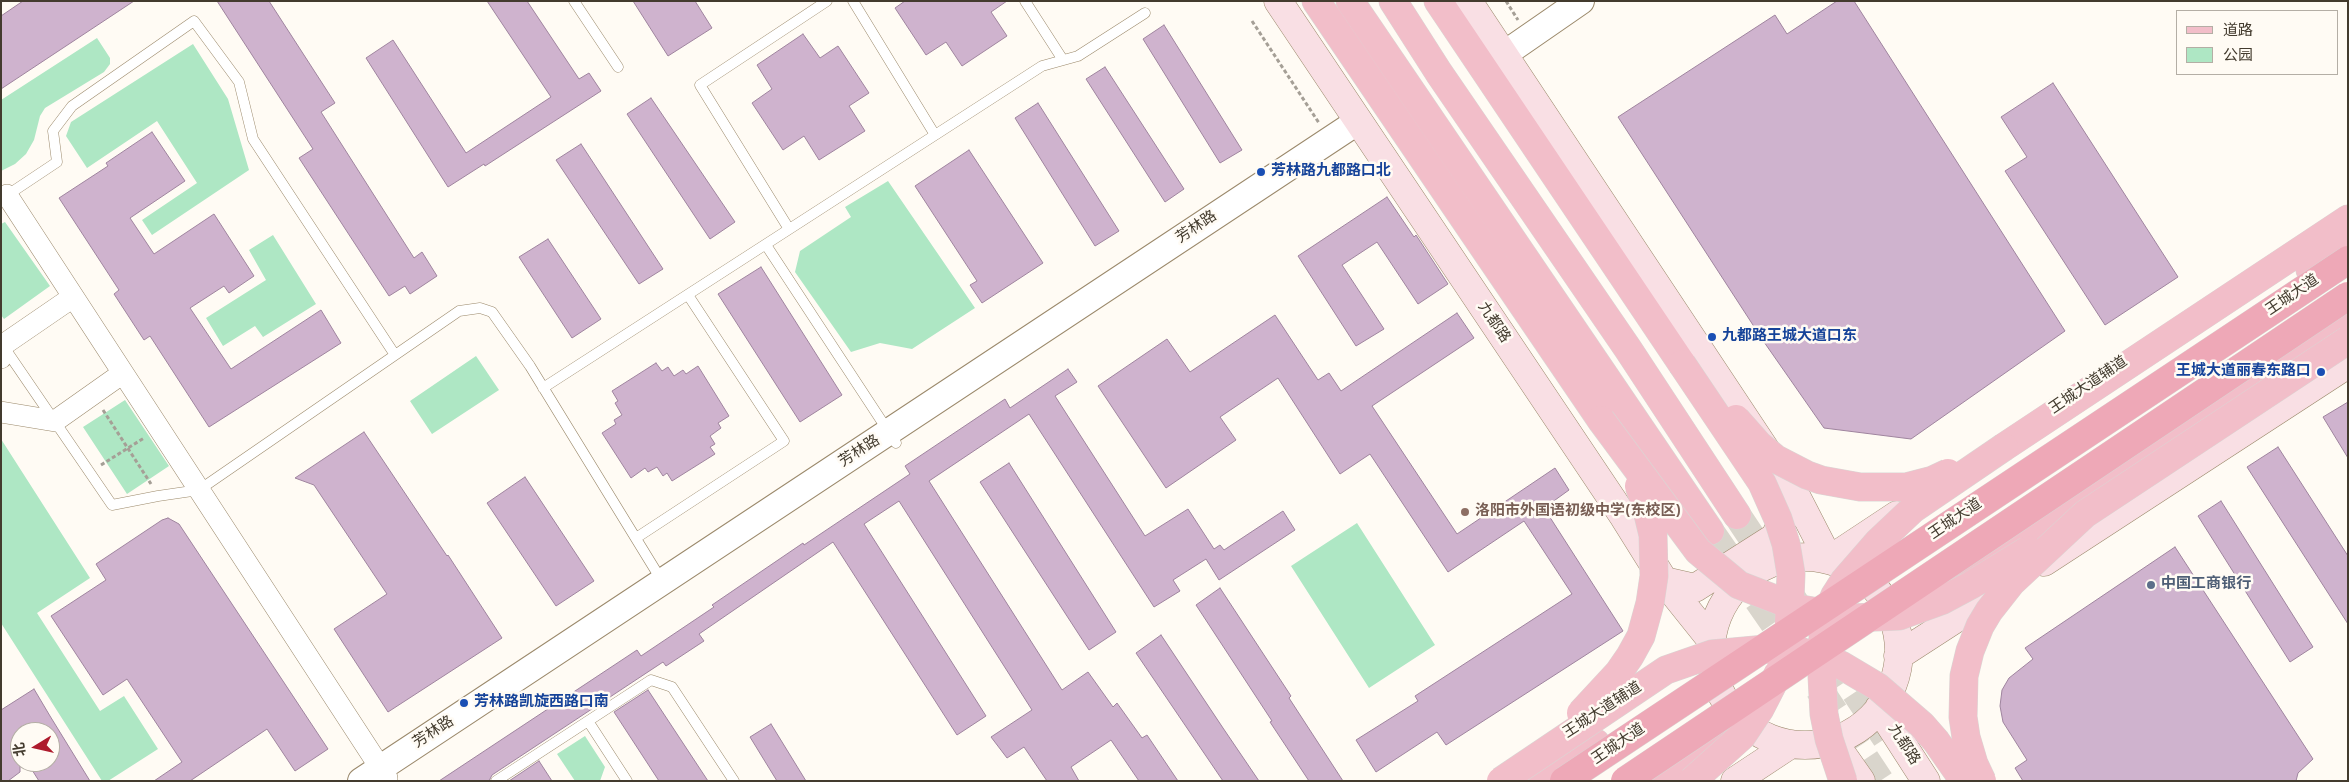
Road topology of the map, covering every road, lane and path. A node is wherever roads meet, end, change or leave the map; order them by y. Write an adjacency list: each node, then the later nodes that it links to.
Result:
1 (574, 1): 18 (lane)
2 (827, 1): 25 (lane)
3 (854, 1): 20 (lane)
4 (1025, 1): 17 (lane)
5 (1278, 1): 19 (main road, 九都路)
6 (1316, 1): 45 (main road)
7 (1350, 1): 57 (main road)
8 (1393, 1): 56 (main road)
9 (1438, 1): 39 (main road)
10 (1468, 1): 16 (main road)
11 (1549, 1): 13 (street)
12 (1581, 1): 16 (street)
13 (1513, 11): 16 (street)
14 (1145, 13): 17 (lane)
15 (1252, 21): 21 (path)
16 (1498, 47): 53 (main road)
17 (1063, 60): 20 (lane)
18 (618, 67)
19 (1361, 127): 21 (street, 芳林路); 48 (street, 芳林路); 61 (main road, 九都路)
20 (935, 135): 25 (lane)
21 (1330, 140): 48 (street, 芳林路)
22 (4, 198): 33 (street); 38 (lane)
23 (2348, 212): 59 (main road, 王城大道辅道)
24 (2348, 219): 49 (main road)
25 (789, 229): 27 (lane)
26 (2348, 231): 30 (main road)
27 (766, 244): 31 (lane); 48 (lane)
28 (2348, 244): 30 (main road, 王城大道)
29 (2348, 260): 80 (highway, 王城大道, bridge)
30 (2320, 263): 34 (main road); 60 (main road, 王城大道)
31 (688, 295): 42 (lane); 58 (lane)
32 (2348, 296): 81 (highway, 王城大道, bridge)
33 (73, 297): 37 (street); 41 (street)
34 (2348, 308)
35 (2348, 317): 63 (main road)
36 (2348, 340): 55 (main road, bridge)
37 (2, 348): 46 (lane)
38 (395, 355): 42 (lane); 52 (lane)
39 (1682, 364): 49 (main road, bridge); 83 (main road, bridge)
40 (2348, 364): 65 (main road)
41 (123, 373): 43 (street); 47 (street)
42 (543, 388): 58 (lane)
43 (93, 394): 46 (street); 50 (path)
44 (1, 412): 46 (street)
45 (1601, 420): 55 (main road, bridge); 72 (main road, bridge)
46 (55, 421): 51 (lane)
47 (159, 429): 50 (path); 52 (street)
48 (892, 438): 62 (street, 芳林路)
49 (2004, 446): 85 (main road, bridge)
50 (128, 448): 51 (path); 54 (path)
51 (90, 472): 54 (lane)
52 (199, 490): 54 (lane); 73 (street)
53 (1795, 494): 59 (main road); 61 (main road)
54 (158, 496)
55 (2086, 514): 89 (main road, bridge)
56 (1737, 515)
57 (1710, 531)
58 (636, 538): 62 (lane)
59 (1829, 560): 60 (main road, 九都路); 64 (main road, 九都路)
60 (1855, 572): 63 (main road, 九都路)
61 (1664, 581): 64 (main road, 九都路)
62 (666, 587): 73 (street, 芳林路)
63 (1894, 622): 65 (main road, 九都路)
64 (1712, 654): 68 (main road, 九都路); 71 (main road, 王城大道); 77 (main road, 王城大道辅道)
65 (1898, 656): 66 (main road, 九都路)
66 (1879, 708): 69 (main road, 九都路); 87 (main road, 九都路)
67 (588, 721): 74 (lane); 75 (lane); 76 (lane)
68 (1745, 724): 70 (main road, 九都路); 82 (main road)
69 (1833, 740): 70 (main road, 九都路); 86 (main road)
70 (1791, 744): 84 (main road)
71 (1577, 756): 72 (main road, 王城大道); 79 (main road)
72 (1537, 770): 78 (main road, bridge); 88 (main road, bridge)
73 (378, 777)
74 (733, 780)
75 (496, 781)
76 (627, 781)
77 (1494, 781)
78 (1501, 781)
79 (1510, 781)
80 (1564, 781)
81 (1625, 781)
82 (1659, 781)
83 (1692, 781)
84 (1736, 781)
85 (1843, 781)
86 (1861, 781)
87 (1926, 781)
88 (1964, 781)
89 (1982, 781)

